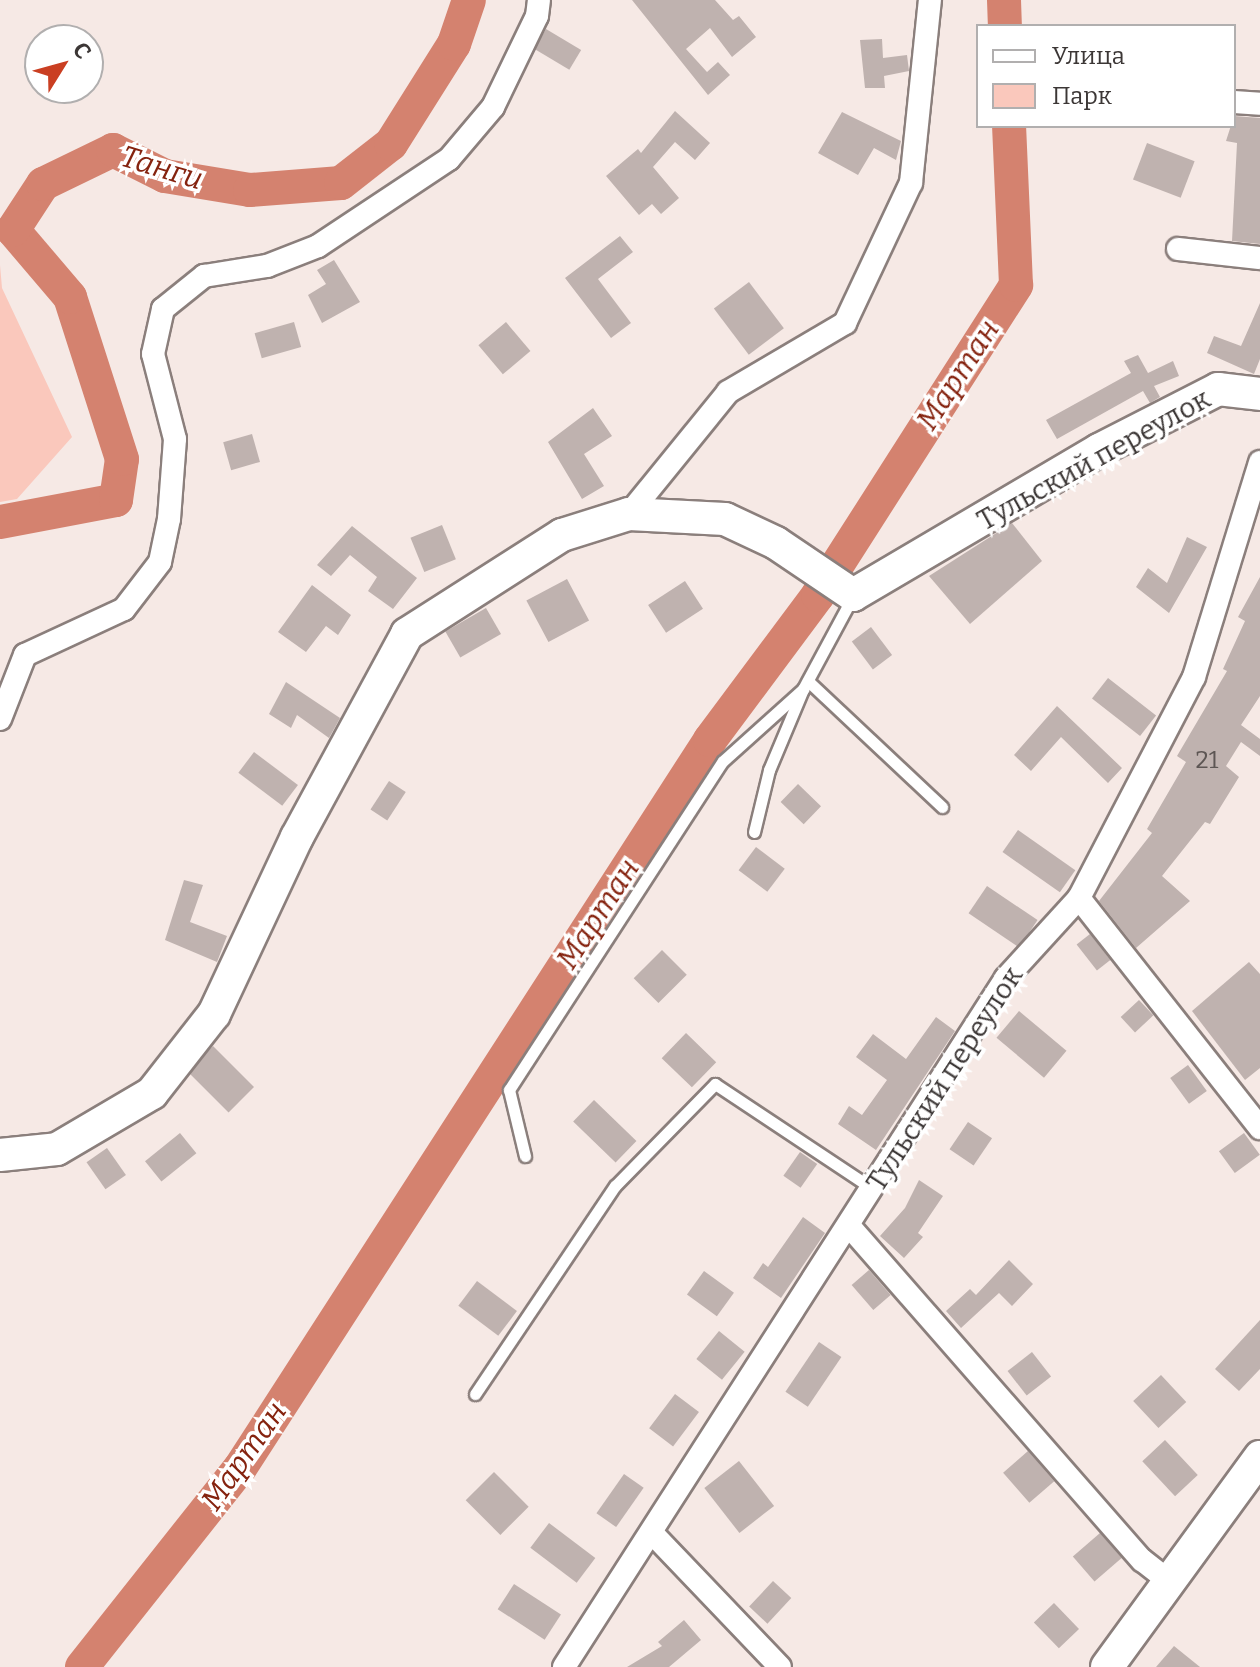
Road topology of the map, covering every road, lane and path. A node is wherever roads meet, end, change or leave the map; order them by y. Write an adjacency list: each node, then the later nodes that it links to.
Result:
1 (539, 0): 12 (street)
2 (930, 0): 9 (street)
3 (1236, 102): 4 (street)
4 (1260, 104)
5 (1178, 249): 6 (street)
6 (1260, 258)
7 (1260, 394): 10 (street, Тульский переулок)
8 (1260, 462): 15 (street, Тульский переулок)
9 (629, 514): 10 (street); 17 (street)
10 (853, 595): 11 (lane)
11 (806, 685): 13 (lane); 14 (lane); 18 (lane)
12 (0, 719)
13 (942, 807)
14 (754, 832)
15 (1079, 898): 16 (street); 19 (street, Тульский переулок)
16 (1260, 1128)
17 (0, 1155)
18 (525, 1156)
19 (873, 1190): 20 (street, Тульский переулок); 21 (lane)
20 (850, 1227): 23 (street, Тульский переулок); 24 (street)
21 (475, 1394)
22 (1260, 1457): 24 (street)
23 (652, 1533): 25 (street, Тульский переулок); 26 (street)
24 (1166, 1579): 27 (street)
25 (564, 1667)
26 (780, 1667)
27 (1107, 1667)

